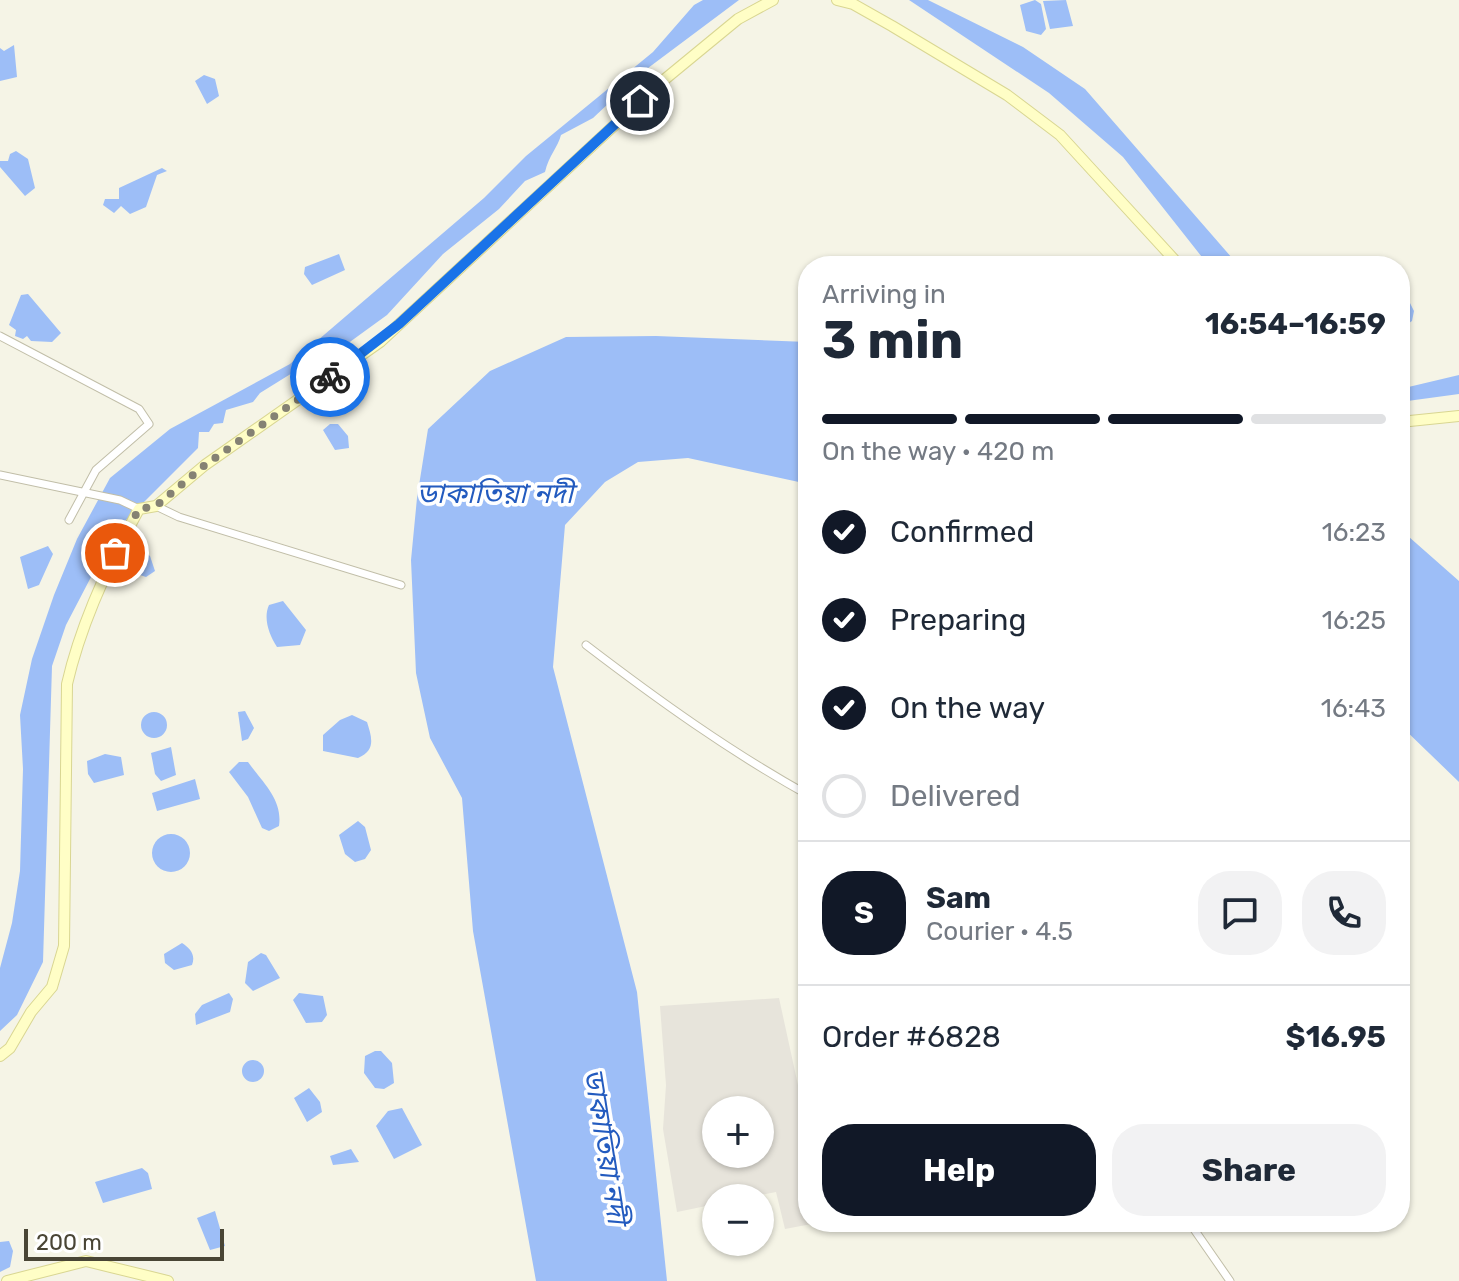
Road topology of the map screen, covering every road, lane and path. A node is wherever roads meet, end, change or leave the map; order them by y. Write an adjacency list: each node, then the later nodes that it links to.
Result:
1 (773, 0): 9 (main road)
2 (837, 0): 3 (main road)
3 (1171, 256)
4 (0, 336): 8 (street)
5 (1459, 416): 6 (main road)
6 (1410, 421)
7 (0, 475): 8 (street)
8 (83, 491): 10 (street); 11 (street)
9 (156, 506): 10 (main road); 12 (street)
10 (139, 509): 15 (main road)
11 (69, 520)
12 (401, 585)
13 (586, 645): 14 (street)
14 (798, 789)
15 (0, 1056)
16 (1196, 1232): 19 (street)
17 (7, 1281): 18 (main road)
18 (168, 1281)
19 (1230, 1281)

